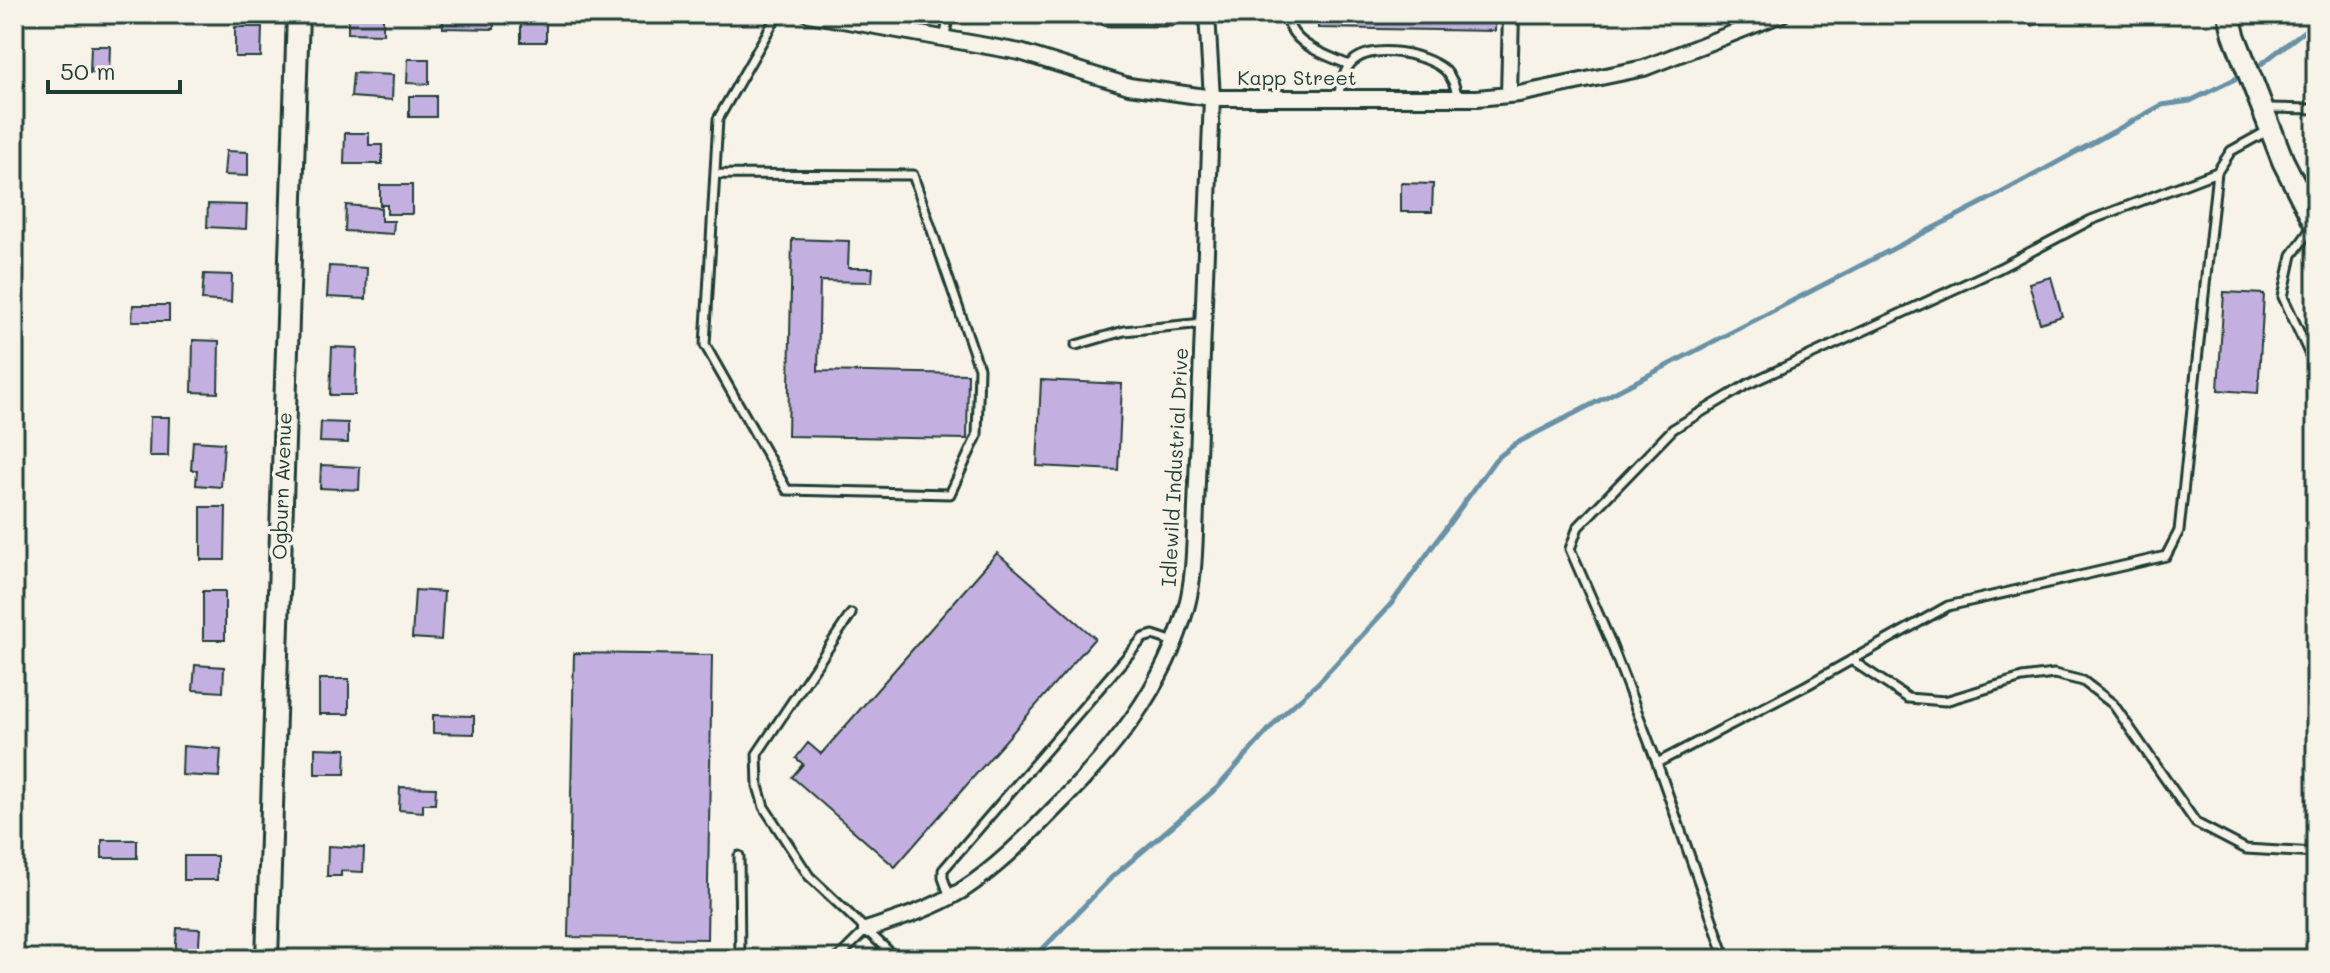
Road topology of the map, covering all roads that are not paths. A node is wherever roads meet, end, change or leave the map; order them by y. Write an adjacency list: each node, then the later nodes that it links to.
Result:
1 (298, 14): 36 (street, Ogburn Avenue)
2 (778, 14): 23 (lane)
3 (809, 14): 11 (street, Kapp Street)
4 (948, 14): 13 (lane)
5 (1106, 14): 12 (lane)
6 (1207, 14): 16 (street, Idlewild Industrial Drive)
7 (1287, 14): 14 (lane)
8 (1511, 14): 15 (street)
9 (1782, 14): 15 (street, Kapp Street)
10 (2229, 14): 19 (street)
11 (834, 17): 13 (street, Kapp Street)
12 (1171, 21)
13 (945, 38): 16 (street, Kapp Street)
14 (1349, 65): 17 (lane); 18 (lane)
15 (1509, 95): 18 (street, Kapp Street)
16 (1212, 98): 17 (street, Kapp Street); 25 (street, Idlewild Industrial Drive)
17 (1338, 98): 18 (street, Kapp Street)
18 (1458, 98)
19 (2262, 108): 20 (lane); 21 (street)
20 (2316, 109)
21 (2270, 129): 22 (lane); 24 (street)
22 (2217, 172): 30 (lane); 31 (lane)
23 (716, 174): 23 (lane)
24 (2315, 225): 27 (lane)
25 (1203, 323): 26 (lane); 29 (street, Idlewild Industrial Drive)
26 (1076, 345)
27 (2316, 368)
28 (851, 614): 35 (lane)
29 (1174, 642): 34 (street, Idlewild Industrial Drive); 34 (lane)
30 (1851, 660): 31 (lane); 32 (lane)
31 (1657, 763): 40 (lane)
32 (2316, 853)
33 (739, 856): 37 (lane)
34 (950, 897): 35 (street, Idlewild Industrial Drive)
35 (866, 930): 38 (lane); 39 (lane)
36 (267, 959)
37 (740, 959)
38 (837, 959)
39 (897, 959)
40 (1726, 959)

